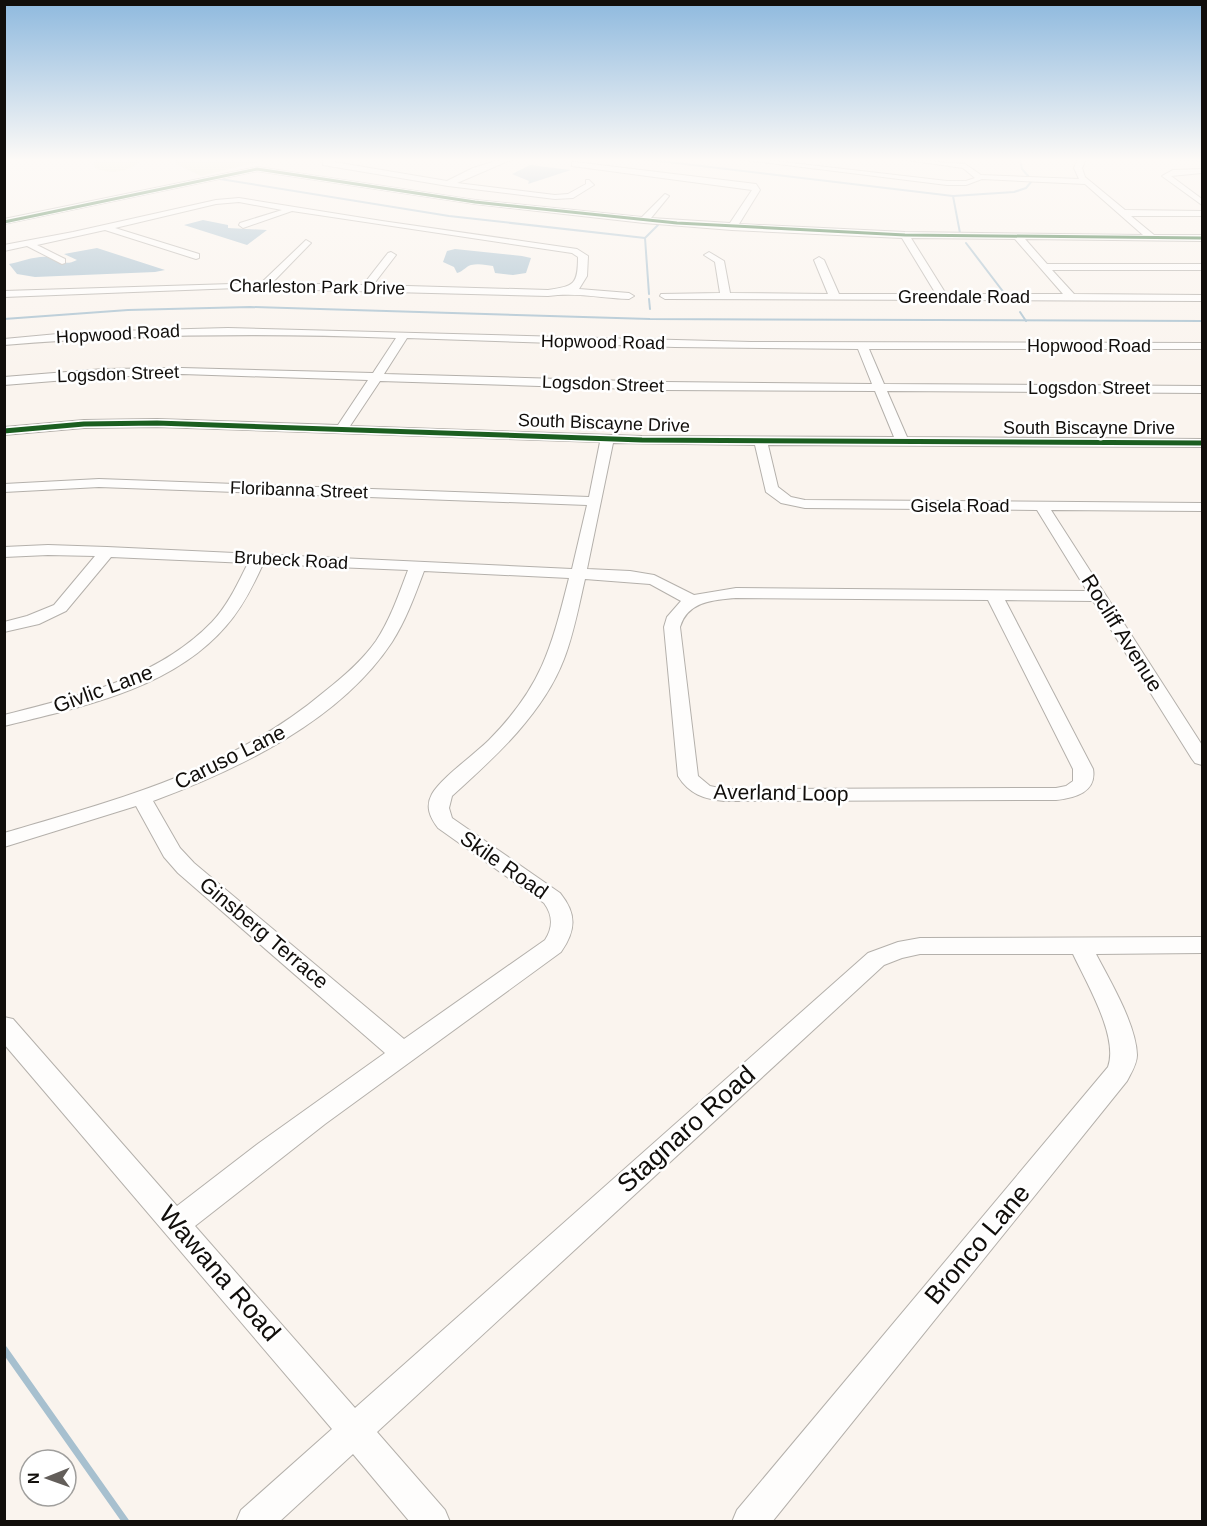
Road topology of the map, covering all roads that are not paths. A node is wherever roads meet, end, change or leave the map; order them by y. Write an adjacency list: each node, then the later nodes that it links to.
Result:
1 (92, 230): 11 (street)
2 (117, 230): 15 (street)
3 (432, 230): 22 (street)
4 (801, 230): 6 (street)
5 (1143, 230): 8 (street)
6 (905, 235): 7 (street); 28 (street)
7 (1019, 238): 8 (street); 18 (street)
8 (1152, 238): 9 (street)
9 (1203, 238)
10 (306, 243): 20 (street)
11 (29, 244): 12 (street); 17 (street)
12 (4, 248)
13 (391, 255): 21 (street)
14 (709, 255): 26 (street)
15 (196, 256)
16 (819, 260): 27 (street)
17 (62, 261)
18 (1044, 267): 19 (street); 29 (street)
19 (1203, 267)
20 (264, 285): 21 (street, Charleston Park Drive); 23 (street, Charleston Park Drive)
21 (366, 288): 22 (street, Charleston Park Drive)
22 (570, 290): 24 (street, Charleston Park Drive)
23 (4, 294)
24 (629, 296)
25 (665, 296): 26 (street)
26 (726, 296): 27 (street, Greendale Road)
27 (835, 297): 28 (street, Greendale Road)
28 (944, 297): 29 (street, Greendale Road)
29 (1072, 298): 30 (street, Greendale Road)
30 (1203, 298)
31 (403, 336): 32 (street, Hopwood Road); 33 (street, Hopwood Road); 35 (street)
32 (4, 342)
33 (861, 344): 34 (street, Hopwood Road); 37 (street)
34 (1203, 346)
35 (377, 377): 36 (street, Logsdon Street); 37 (street, Logsdon Street); 39 (street)
36 (4, 381)
37 (879, 387): 38 (street, Logsdon Street); 43 (street)
38 (1203, 389)
39 (342, 429): 40 (street, South Biscayne Drive); 41 (street, South Biscayne Drive)
40 (4, 430)
41 (607, 439): 42 (street, South Biscayne Drive); 46 (street, Skile Road)
42 (761, 441): 43 (street, South Biscayne Drive); 47 (street, Gisela Road)
43 (902, 442): 44 (street, South Biscayne Drive)
44 (1203, 443)
45 (4, 488): 46 (street, Floribanna Street)
46 (594, 501): 53 (street, Skile Road)
47 (1042, 507): 48 (street, Gisela Road); 55 (street, Rocliff Avenue)
48 (1203, 507)
49 (4, 552): 50 (street, Brubeck Road)
50 (107, 552): 51 (street, Brubeck Road); 57 (street)
51 (258, 559): 52 (street, Brubeck Road); 58 (street, Givlic Lane)
52 (418, 566): 53 (street, Brubeck Road); 60 (street, Caruso Lane)
53 (578, 573): 56 (street, Brubeck Road); 65 (street, Skile Road)
54 (994, 595): 55 (street); 56 (street); 56 (street, Averland Loop)
55 (1099, 596): 59 (street, Rocliff Avenue)
56 (693, 601)
57 (4, 627)
58 (4, 721)
59 (1203, 759)
60 (141, 798): 61 (street, Caruso Lane); 65 (street, Ginsberg Terrace)
61 (4, 840)
62 (1081, 945): 63 (street, Stagnaro Road); 67 (street, Stagnaro Road); 70 (street, Bronco Lane)
63 (1203, 945)
64 (4, 1026): 66 (street, Wawana Road)
65 (404, 1054): 66 (street, Skile Road)
66 (177, 1223): 67 (street, Wawana Road)
67 (354, 1428): 68 (street, Stagnaro Road); 69 (street, Wawana Road)
68 (253, 1521)
69 (433, 1521)
70 (749, 1521)

